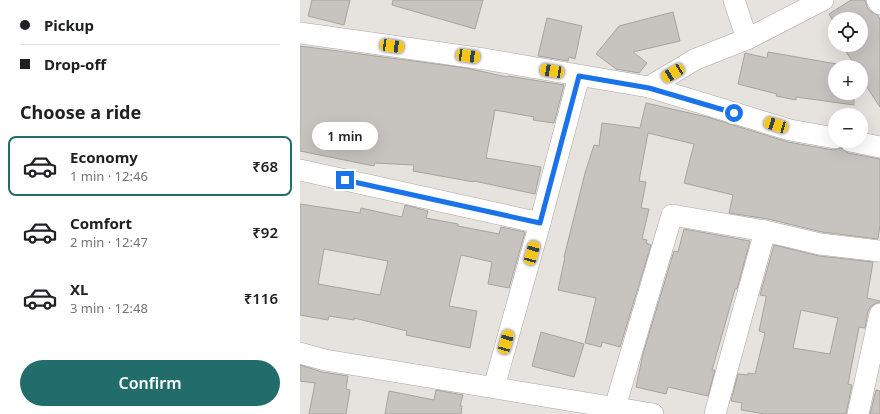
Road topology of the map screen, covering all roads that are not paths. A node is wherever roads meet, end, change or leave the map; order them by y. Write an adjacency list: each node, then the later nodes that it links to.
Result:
1 (734, 0): 6 (street)
2 (822, 0): 6 (street)
3 (877, 0): 4 (street)
4 (880, 4)
5 (300, 32): 7 (street)
6 (748, 39): 8 (street)
7 (579, 76): 8 (street); 13 (street)
8 (649, 88): 9 (street)
9 (828, 137)
10 (868, 145): 11 (street)
11 (880, 147)
12 (300, 170): 13 (street)
13 (540, 223): 18 (street)
14 (765, 232): 15 (street); 19 (street); 21 (street)
15 (880, 251)
16 (880, 314): 22 (street)
17 (300, 353): 18 (street)
18 (494, 387): 19 (street)
19 (615, 407): 20 (street)
20 (653, 414)
21 (716, 414)
22 (858, 414)

